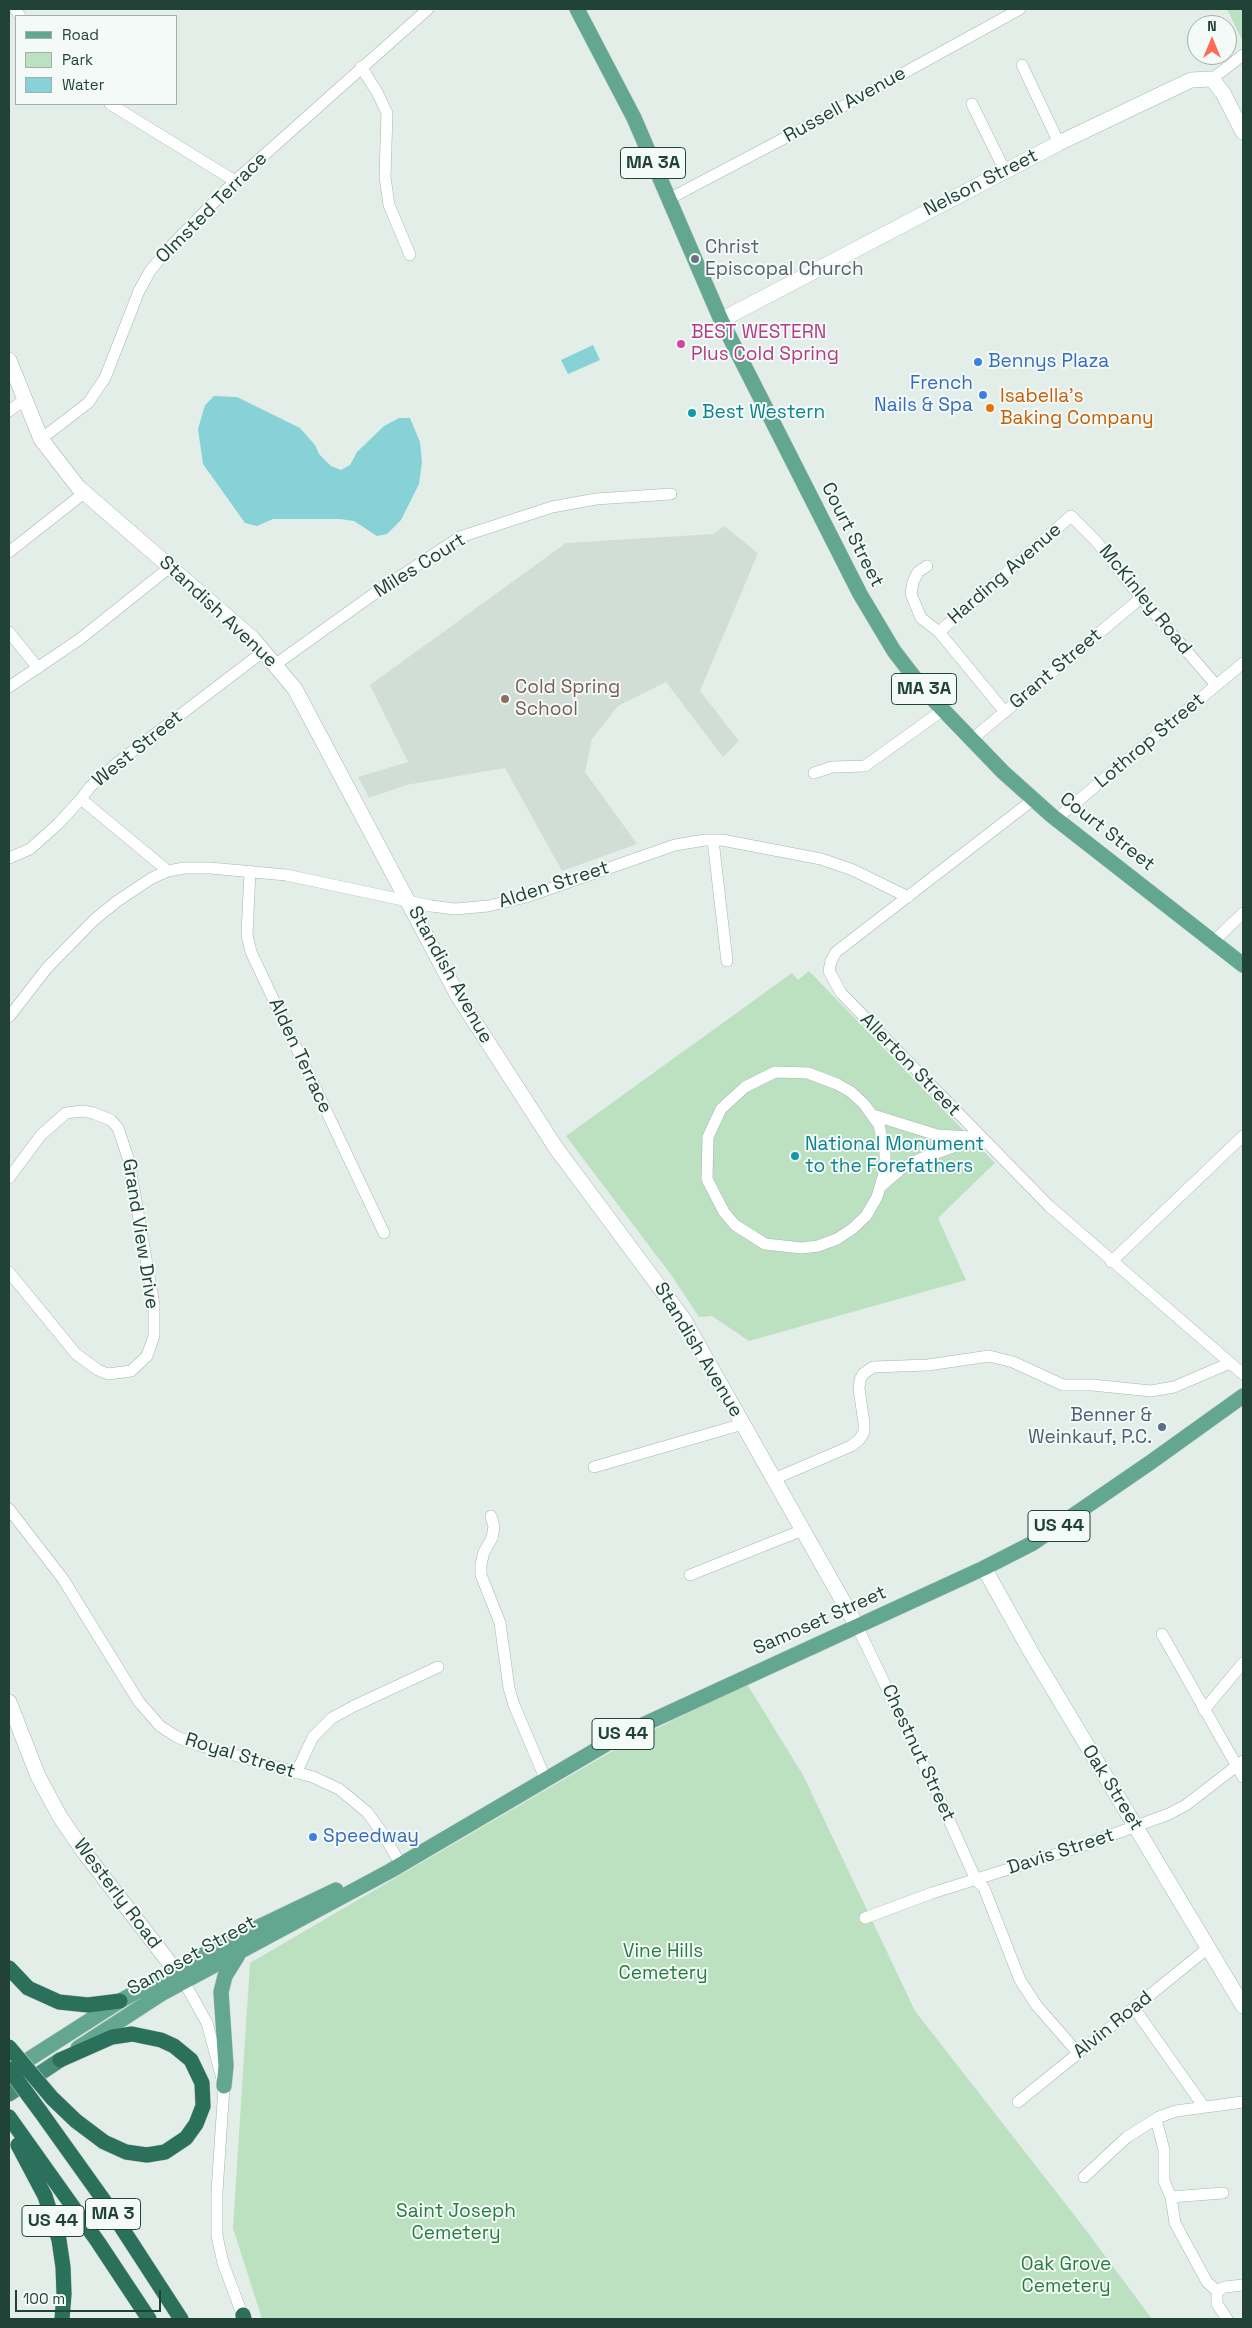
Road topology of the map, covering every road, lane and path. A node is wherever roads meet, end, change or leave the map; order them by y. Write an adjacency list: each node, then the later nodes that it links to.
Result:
1 (428, 9): 6 (street, Olmsted Terrace)
2 (577, 9): 14 (main road, Court Street / MA 3A)
3 (1020, 9): 14 (street, Russell Avenue)
4 (1243, 56): 7 (street)
5 (1022, 65): 11 (street)
6 (361, 67): 13 (street, Olmsted Terrace); 15 (street)
7 (1212, 79): 10 (street); 11 (street, Nelson Street)
8 (972, 104): 12 (street)
9 (112, 105): 13 (street)
10 (1243, 132)
11 (1059, 142): 12 (street, Nelson Street)
12 (1005, 171): 16 (street, Nelson Street)
13 (235, 181): 20 (street, Olmsted Terrace)
14 (669, 200): 16 (main road, Court Street / MA 3A)
15 (410, 255)
16 (721, 320): 36 (main road, Court Street / MA 3A)
17 (9, 360): 18 (street, Standish Avenue)
18 (24, 400): 19 (street); 20 (street, Standish Avenue)
19 (9, 411)
20 (41, 439): 21 (street, Standish Avenue)
21 (84, 493): 24 (street); 26 (street, Standish Avenue)
22 (671, 494): 32 (street, Miles Court)
23 (1071, 516): 27 (street, McKinley Road); 29 (street, Harding Avenue)
24 (9, 552)
25 (927, 566): 29 (street)
26 (170, 567): 30 (street, Standish Avenue); 33 (street)
27 (1141, 598): 34 (street, McKinley Road); 37 (street, Grant Street)
28 (9, 632): 33 (street)
29 (940, 632): 37 (street)
30 (264, 651): 32 (street, Standish Avenue); 40 (street, West Street)
31 (1243, 663): 34 (street, Lothrop Street)
32 (276, 664): 48 (street, Standish Avenue)
33 (38, 668): 35 (street)
34 (1216, 686): 42 (street, Lothrop Street)
35 (9, 687)
36 (943, 710): 38 (main road, Court Street / MA 3A); 39 (street)
37 (1005, 712): 38 (street, Grant Street)
38 (971, 740): 41 (main road, Court Street / MA 3A)
39 (814, 773)
40 (80, 799): 44 (street); 45 (street, West Street)
41 (1034, 799): 42 (main road, Court Street / MA 3A); 47 (street, Allerton Street)
42 (1056, 819): 50 (main road, Court Street / MA 3A)
43 (712, 840): 47 (street, Alden Street); 48 (street, Alden Street); 51 (street)
44 (9, 858)
45 (168, 871): 46 (street, Alden Street); 53 (street, Alden Street)
46 (250, 871): 48 (street, Alden Street); 59 (street, Alden Terrace)
47 (908, 897): 56 (street, Allerton Street)
48 (409, 902): 65 (street, Standish Avenue)
49 (1243, 913): 50 (street)
50 (1214, 941): 52 (main road, Court Street / MA 3A)
51 (727, 961)
52 (1243, 965)
53 (9, 1017)
54 (873, 1115): 56 (street); 58 (street); 58 (street)
55 (1243, 1136): 60 (street)
56 (980, 1137): 58 (street); 60 (street, Allerton Street)
57 (9, 1178): 61 (street, Grand View Drive)
58 (880, 1188)
59 (384, 1233)
60 (1111, 1262): 62 (street, Allerton Street)
61 (9, 1272)
62 (1230, 1363): 63 (street, Allerton Street); 67 (street)
63 (1243, 1374)
64 (1243, 1396): 71 (main road, Samoset Street / US 44)
65 (743, 1424): 66 (street); 67 (street, Standish Avenue)
66 (594, 1467)
67 (774, 1479): 70 (street, Standish Avenue)
68 (9, 1509): 80 (street, Royal Street)
69 (492, 1516): 82 (street)
70 (803, 1530): 72 (street); 73 (street, Standish Avenue)
71 (984, 1568): 73 (main road, Samoset Street / US 44); 83 (street, Oak Street)
72 (690, 1575)
73 (857, 1626): 82 (main road, Samoset Street / US 44); 85 (street, Chestnut Street)
74 (1162, 1634): 78 (street)
75 (1243, 1663): 78 (street)
76 (438, 1667): 80 (street)
77 (9, 1702): 90 (street, Westerly Road)
78 (1204, 1710): 79 (street)
79 (1240, 1763): 81 (street); 83 (street, Davis Street)
80 (296, 1773): 84 (street, Royal Street)
81 (1243, 1777)
82 (545, 1778): 84 (main road, Samoset Street / US 44)
83 (1137, 1827): 85 (street, Davis Street); 87 (street, Oak Street)
84 (400, 1863): 88 (main road, Samoset Street / US 44); 90 (main road, Samoset Street / US 44)
85 (976, 1880): 86 (street, Davis Street); 95 (street, Chestnut Street)
86 (865, 1918)
87 (1208, 1948): 92 (street, Oak Street); 93 (street, Alvin Road)
88 (240, 1952): 90 (main road, Samoset Street / US 44); 98 (main road)
89 (9, 1968): 91 (highway, US 44)
90 (180, 1976): 91 (main road, Samoset Street / US 44); 96 (main road, Samoset Street / US 44); 98 (street, Westerly Road)
91 (120, 2002): 97 (main road, Samoset Street)
92 (1243, 2006)
93 (1134, 2008): 95 (street, Alvin Road); 102 (street)
94 (9, 2047): 96 (highway, bridge)
95 (1078, 2053): 100 (street, Alvin Road)
96 (60, 2060): 99 (highway, Samoset Street / US 44)
97 (9, 2070): 113 (highway, MA 3, bridge)
98 (224, 2086): 110 (street, Westerly Road)
99 (9, 2094)
100 (1018, 2102)
101 (1243, 2102): 102 (street)
102 (1204, 2107): 103 (street)
103 (1156, 2119): 105 (street); 107 (street)
104 (11, 2125): 111 (highway, US 44); 112 (highway, MA 3)
105 (1084, 2177)
106 (1223, 2193): 107 (street)
107 (1171, 2197): 109 (street)
108 (1243, 2285): 109 (street)
109 (1217, 2291): 114 (street)
110 (244, 2318)
111 (62, 2319)
112 (148, 2319)
113 (181, 2319)
114 (1227, 2319)

